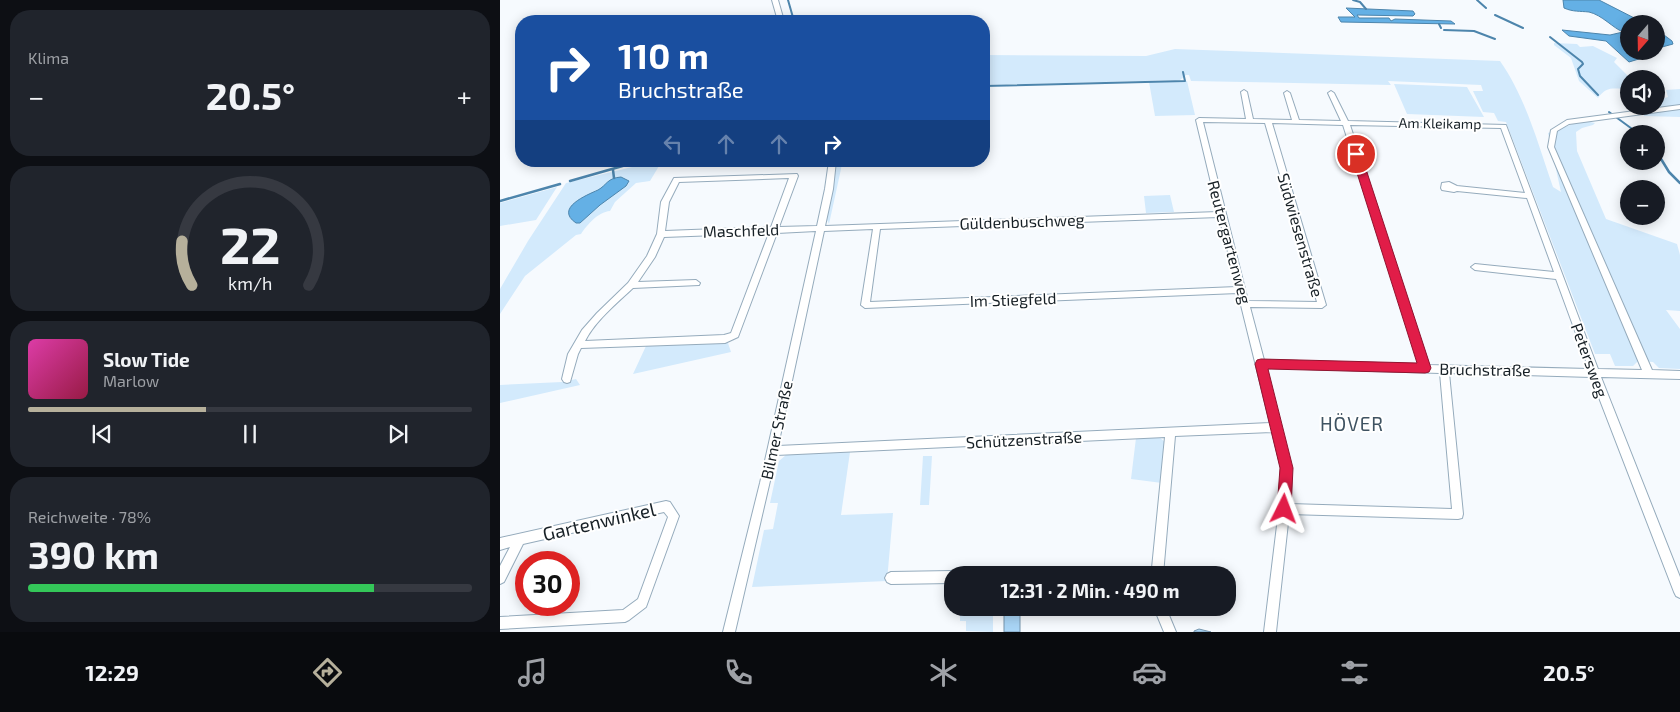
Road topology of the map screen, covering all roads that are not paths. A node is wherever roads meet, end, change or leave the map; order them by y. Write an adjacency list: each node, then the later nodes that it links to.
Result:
1 (775, 0): 2 (street)
2 (779, 15)
3 (1244, 92): 10 (street)
4 (1331, 93): 13 (street)
5 (1287, 94): 12 (street)
6 (1680, 107): 7 (street)
7 (1665, 109)
8 (1620, 114): 34 (street)
9 (1198, 120): 10 (street, Am Kleikamp); 18 (street, Reutergartenweg)
10 (1250, 121): 11 (street, Am Kleikamp)
11 (1268, 121): 12 (street, Am Kleikamp); 28 (street, Südwiesenstraße)
12 (1296, 121): 13 (street, Am Kleikamp)
13 (1344, 122): 14 (street, Am Kleikamp); 31 (street)
14 (1504, 126): 17 (street, Petersweg)
15 (832, 167): 20 (street, Bilmer Straße)
16 (1455, 188): 17 (street)
17 (1530, 196): 24 (street, Petersweg)
18 (1223, 214): 19 (street, Güldenbuschweg); 27 (street, Reutergartenweg)
19 (877, 226): 20 (street, Güldenbuschweg); 27 (street, Im Stiegfeld)
20 (820, 228): 21 (street, Maschfeld); 39 (street, Bilmer Straße)
21 (774, 229): 22 (street, Maschfeld); 22 (street); 29 (street)
22 (661, 234): 26 (street)
23 (1475, 267): 24 (street)
24 (1560, 276): 33 (street, Petersweg)
25 (696, 283): 26 (street)
26 (631, 285): 29 (street)
27 (1242, 290): 28 (street, Reutergartenweg)
28 (1246, 304): 30 (street, Reutergartenweg)
29 (578, 345): 36 (street)
30 (1261, 364): 31 (street, Bruchstraße); 37 (street, Reutergartenweg)
31 (1425, 368): 32 (street, Bruchstraße)
32 (1444, 368): 33 (street, Bruchstraße); 40 (street)
33 (1594, 372): 34 (street, Bruchstraße); 47 (street, Petersweg)
34 (1648, 373): 35 (street, Bruchstraße)
35 (1680, 375)
36 (567, 380)
37 (1276, 427): 38 (street, Schützenstraße); 40 (street, Reutergartenweg)
38 (1170, 433): 39 (street, Schützenstraße); 43 (street)
39 (772, 451): 50 (street, Bilmer Straße)
40 (1284, 509): 52 (street, Reutergartenweg)
41 (520, 539): 42 (street); 45 (street); 49 (street, Gartenwinkel)
42 (500, 544)
43 (1159, 566)
44 (944, 576): 46 (street)
45 (500, 578)
46 (890, 578)
47 (1680, 592)
48 (1163, 616): 51 (street)
49 (500, 623)
50 (730, 632)
51 (1170, 632)
52 (1270, 632)

